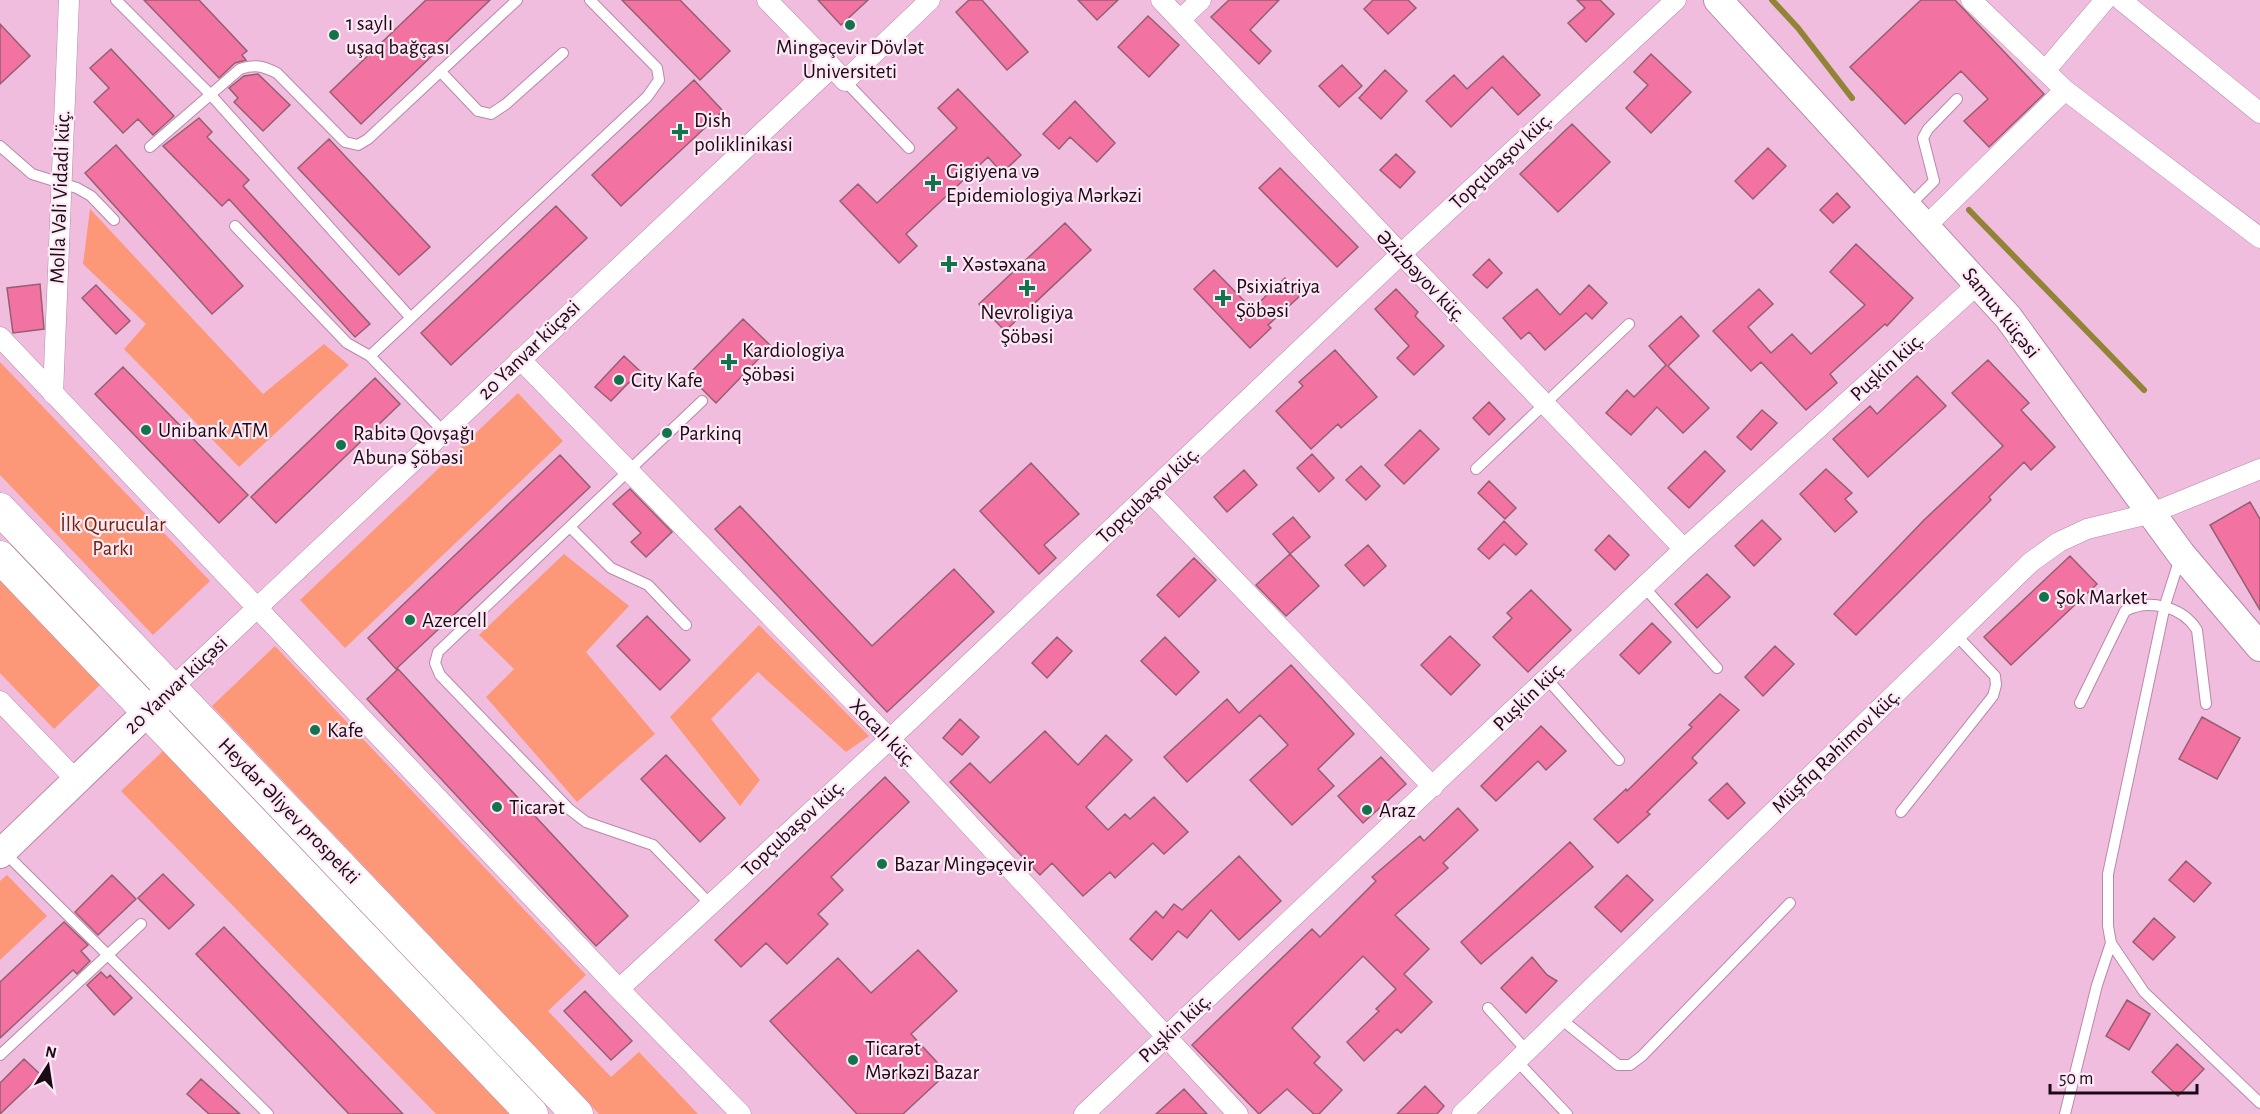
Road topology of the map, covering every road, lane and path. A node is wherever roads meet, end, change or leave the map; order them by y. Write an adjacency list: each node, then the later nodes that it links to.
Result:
1 (69, 0): 26 (street, Molla Vəli Vidadi küç.)
2 (116, 0): 20 (lane)
3 (516, 0): 16 (lane)
4 (590, 0): 33 (lane)
5 (767, 0): 18 (street)
6 (930, 0): 18 (street, 20 Yanvar küçəsi)
7 (1161, 0): 14 (street, Əzizbəyov küç.)
8 (1201, 0): 14 (street)
9 (1676, 0): 31 (street, Topçubaşov küç.)
10 (1718, 0): 27 (main road, Samux küçəsi)
11 (1971, 0): 17 (street)
12 (2105, 0): 17 (street)
13 (2121, 0): 22 (street)
14 (1180, 21): 31 (street, Əzizbəyov küç.)
15 (563, 53): 16 (lane)
16 (440, 71): 20 (lane)
17 (2045, 71): 19 (street)
18 (838, 74): 25 (lane); 37 (street, 20 Yanvar küçəsi)
19 (2065, 90): 27 (street); 30 (street)
20 (210, 94): 24 (lane); 33 (lane)
21 (1957, 99): 27 (lane)
22 (2260, 113)
23 (0, 146): 26 (lane)
24 (150, 147)
25 (909, 148)
26 (60, 184): 28 (lane); 38 (street, Molla Vəli Vidadi küç.)
27 (1917, 217): 32 (main road, Samux küçəsi)
28 (114, 220)
29 (235, 226): 36 (lane)
30 (2260, 238)
31 (1401, 255): 40 (street, Əzizbəyov küç.); 45 (street, Topçubaşov küç.)
32 (1979, 283): 47 (main road, Samux küçəsi); 49 (street, Puşkin küç.)
33 (410, 317): 36 (lane)
34 (1629, 324): 40 (lane)
35 (0, 337): 38 (street)
36 (370, 356): 41 (lane)
37 (520, 359): 41 (street, 20 Yanvar küçəsi); 44 (street, Xocalı küç.)
38 (53, 394): 54 (street)
39 (702, 401): 44 (lane)
40 (1544, 404): 42 (lane); 49 (street, Əzizbəyov küç.)
41 (444, 432): 54 (street, 20 Yanvar küçəsi)
42 (1476, 469)
43 (2260, 469): 47 (street, Müşfiq Rəhimov küç.)
44 (629, 471): 48 (lane); 65 (street, Xocalı küç.)
45 (1151, 493): 65 (street, Topçubaşov küç.); 68 (street)
46 (0, 509): 60 (main road, Heydər Əliyev prospekti)
47 (2152, 513): 50 (main road, Samux küçəsi); 56 (street, Müşfiq Rəhimov küç.)
48 (570, 527): 55 (lane); 72 (lane)
49 (1684, 549): 52 (street, Puşkin küç.)
50 (2181, 554): 53 (lane); 57 (main road, Samux küçəsi)
51 (0, 557): 64 (main road, Heydər Əliyev prospekti)
52 (1644, 586): 58 (lane); 59 (street, Puşkin küç.)
53 (2165, 605): 62 (lane); 63 (lane); 74 (lane)
54 (258, 607): 60 (street, 20 Yanvar küçəsi); 76 (street)
55 (686, 625)
56 (1956, 634): 69 (lane); 78 (street, Müşfiq Rəhimov küç.)
57 (2260, 647)
58 (1717, 668)
59 (1547, 679): 66 (lane); 68 (street, Puşkin küç.)
60 (172, 688): 64 (main road, 20 Yanvar küçəsi); 85 (main road, Heydər Əliyev prospekti)
61 (0, 701): 67 (street)
62 (2080, 703)
63 (2206, 704)
64 (148, 711): 67 (main road, 20 Yanvar küçəsi); 84 (main road, Heydər Əliyev prospekti)
65 (890, 739): 72 (street, Topçubaşov küç.); 79 (street, Xocalı küç.)
66 (1619, 760)
67 (76, 780): 70 (main road, 20 Yanvar küçəsi)
68 (1433, 787): 79 (street, Puşkin küç.)
69 (1901, 812)
70 (1, 852): 75 (lane)
71 (1790, 903): 78 (lane)
72 (710, 904): 76 (street, Topçubaşov küç.)
73 (141, 924): 75 (lane)
74 (2111, 943): 82 (lane); 91 (lane)
75 (110, 954): 80 (lane); 83 (lane)
76 (619, 989): 86 (street)
77 (1488, 1008): 81 (lane)
78 (1561, 1019): 81 (street, Müşfiq Rəhimov küç.)
79 (1166, 1036): 87 (street, Puşkin küç.); 88 (street, Xocalı küç.)
80 (0, 1055)
81 (1522, 1056): 89 (street, Müşfiq Rəhimov küç.); 90 (lane)
82 (2260, 1103)
83 (268, 1114)
84 (532, 1114)
85 (577, 1114)
86 (741, 1114)
87 (1084, 1114)
88 (1238, 1114)
89 (1462, 1114)
90 (1567, 1114)
91 (2065, 1114)

